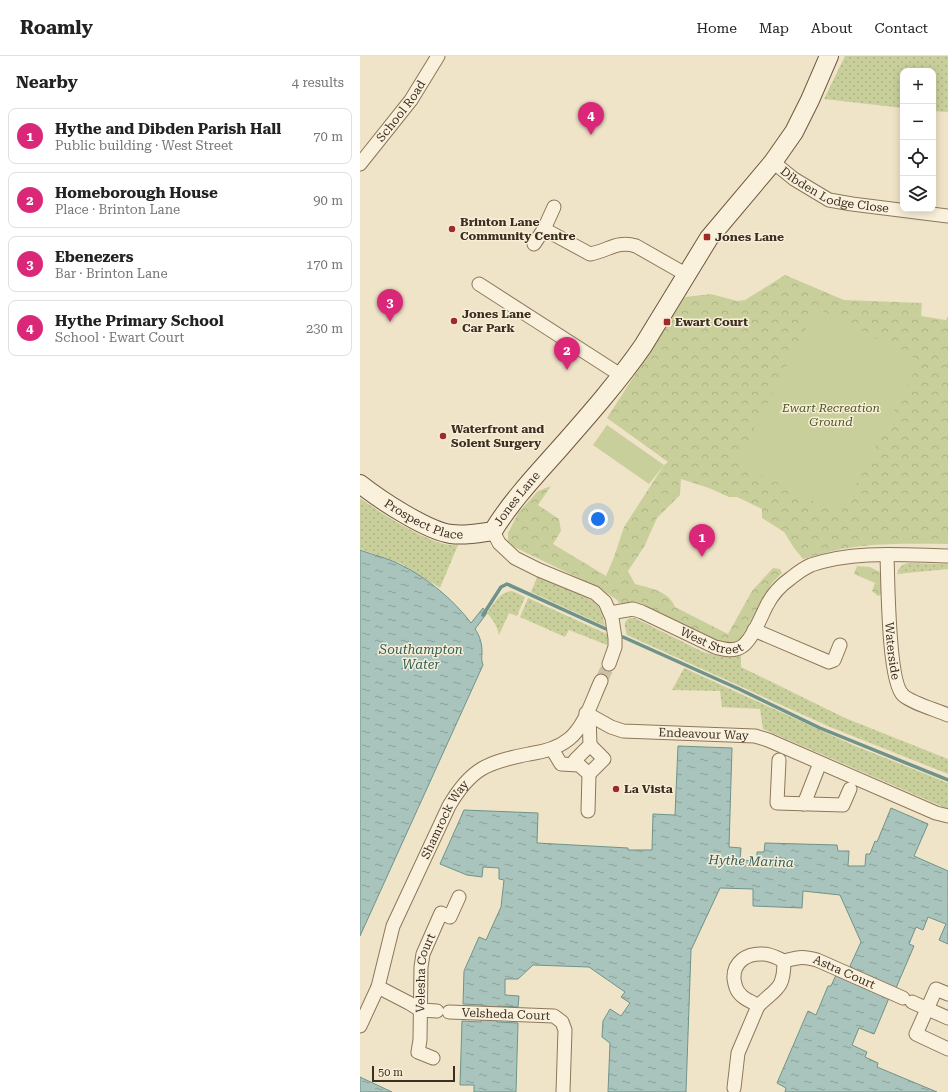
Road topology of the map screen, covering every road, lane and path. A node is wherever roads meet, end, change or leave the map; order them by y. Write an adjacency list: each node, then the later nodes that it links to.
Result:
1 (438, 56): 4 (street, School Road)
2 (829, 56): 3 (street, Jones Lane)
3 (773, 162): 6 (street, Dibden Lodge Close); 9 (street, Jones Lane)
4 (360, 164)
5 (554, 207): 7 (street)
6 (948, 216)
7 (544, 229): 8 (street); 9 (street)
8 (534, 244)
9 (687, 276): 11 (street, Jones Lane)
10 (479, 284): 11 (street)
11 (622, 376): 13 (street, Jones Lane)
12 (360, 484): 13 (street, Prospect Place)
13 (493, 531): 16 (street)
14 (887, 556): 15 (street, West Street); 17 (street, West Street); 22 (street, Waterside)
15 (948, 556)
16 (610, 613): 17 (street, West Street); 19 (street)
17 (754, 630): 18 (street)
18 (840, 644)
19 (609, 664)
20 (601, 681): 21 (street, Shamrock Way)
21 (588, 714): 23 (street); 24 (street, Shamrock Way); 26 (street, Endeavour Way)
22 (948, 715)
23 (590, 745): 27 (street); 28 (street)
24 (552, 749): 27 (street); 35 (street, Shamrock Way)
25 (779, 760): 30 (street)
26 (820, 763): 30 (street); 32 (street, Endeavour Way)
27 (579, 765): 28 (street)
28 (589, 774): 31 (street)
29 (850, 789): 30 (street)
30 (804, 804)
31 (588, 811)
32 (948, 816)
33 (459, 897): 39 (street, Velesha Court)
34 (784, 961): 37 (street); 37 (street); 38 (street, Astra Court)
35 (378, 987): 39 (street, Velsheda Court); 41 (street, Shamrock Way)
36 (948, 994): 38 (street)
37 (758, 1006): 44 (street)
38 (927, 1009): 40 (street); 42 (street)
39 (420, 1010): 43 (street, Velesha Court); 45 (street, Velsheda Court)
40 (948, 1018)
41 (360, 1026)
42 (948, 1049)
43 (433, 1058)
44 (734, 1088)
45 (563, 1092)

